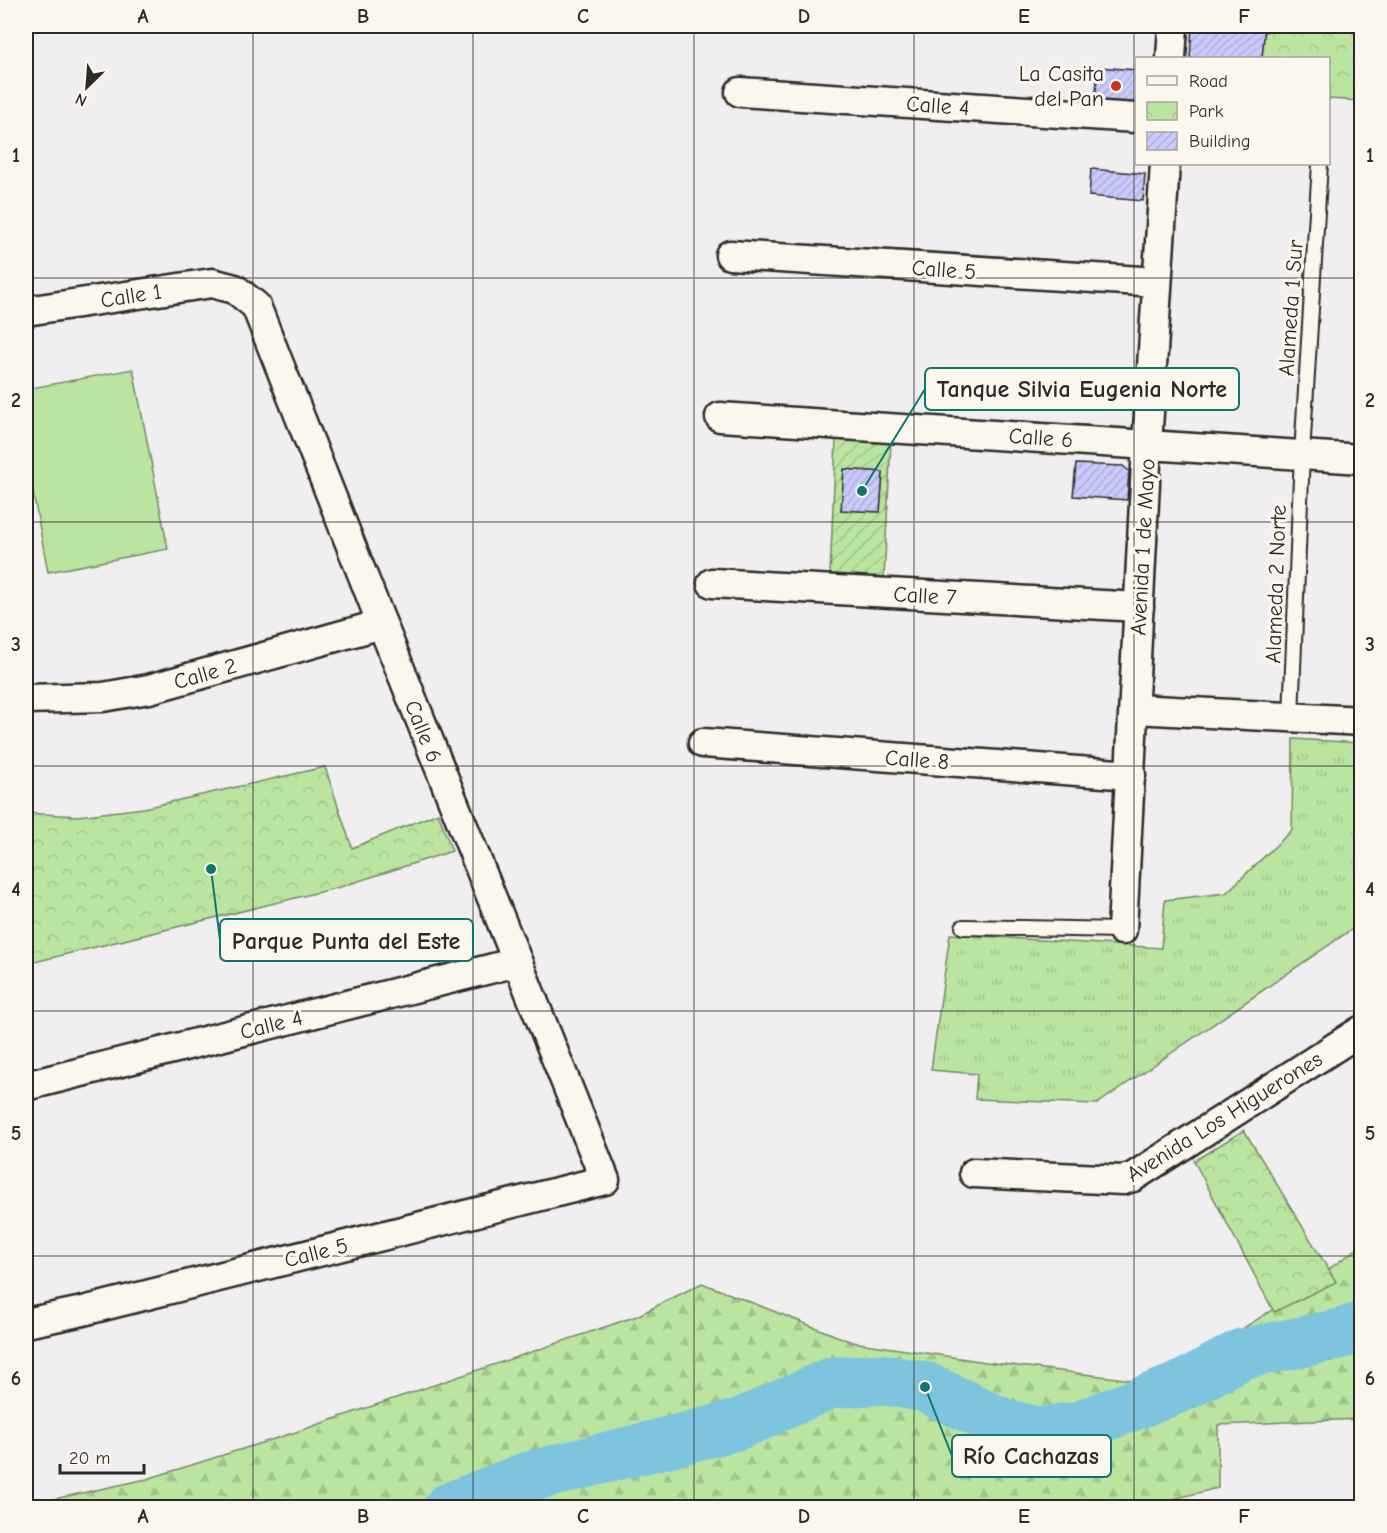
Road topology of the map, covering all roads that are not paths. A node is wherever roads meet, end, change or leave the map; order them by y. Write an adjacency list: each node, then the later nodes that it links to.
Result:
1 (1173, 26): 2 (street)
2 (1171, 57)
3 (740, 92): 4 (street, Calle 4)
4 (1135, 118)
5 (1165, 165): 8 (street, Avenida 1 de Mayo)
6 (1320, 165): 13 (lane, Alameda 1 Sur)
7 (730, 255): 8 (street, Calle 5)
8 (1157, 282): 12 (street, Avenida 1 de Mayo)
9 (235, 289): 10 (street, Calle 1); 17 (street, Calle 6)
10 (26, 311)
11 (720, 417): 12 (street, Calle 6)
12 (1148, 444): 13 (street, Calle 6); 16 (street, Avenida 1 de Mayo)
13 (1302, 454): 14 (street, Calle 6); 20 (lane, Alameda 2 Norte)
14 (1362, 459)
15 (712, 583): 16 (street, Calle 7)
16 (1138, 608): 19 (street, Avenida 1 de Mayo)
17 (381, 624): 18 (street, Calle 2); 26 (street, Calle 6)
18 (26, 699)
19 (1135, 709): 20 (street); 23 (street, Avenida 1 de Mayo)
20 (1291, 716): 21 (street)
21 (1362, 721)
22 (703, 743): 23 (street, Calle 8)
23 (1131, 776): 25 (street, Avenida 1 de Mayo)
24 (963, 927): 25 (lane)
25 (1122, 930)
26 (517, 962): 28 (street, Calle 4); 30 (street, Calle 6)
27 (1362, 1030): 29 (street, Avenida Los Higuerones)
28 (26, 1086)
29 (974, 1173)
30 (605, 1180): 31 (street, Calle 5)
31 (26, 1323)

